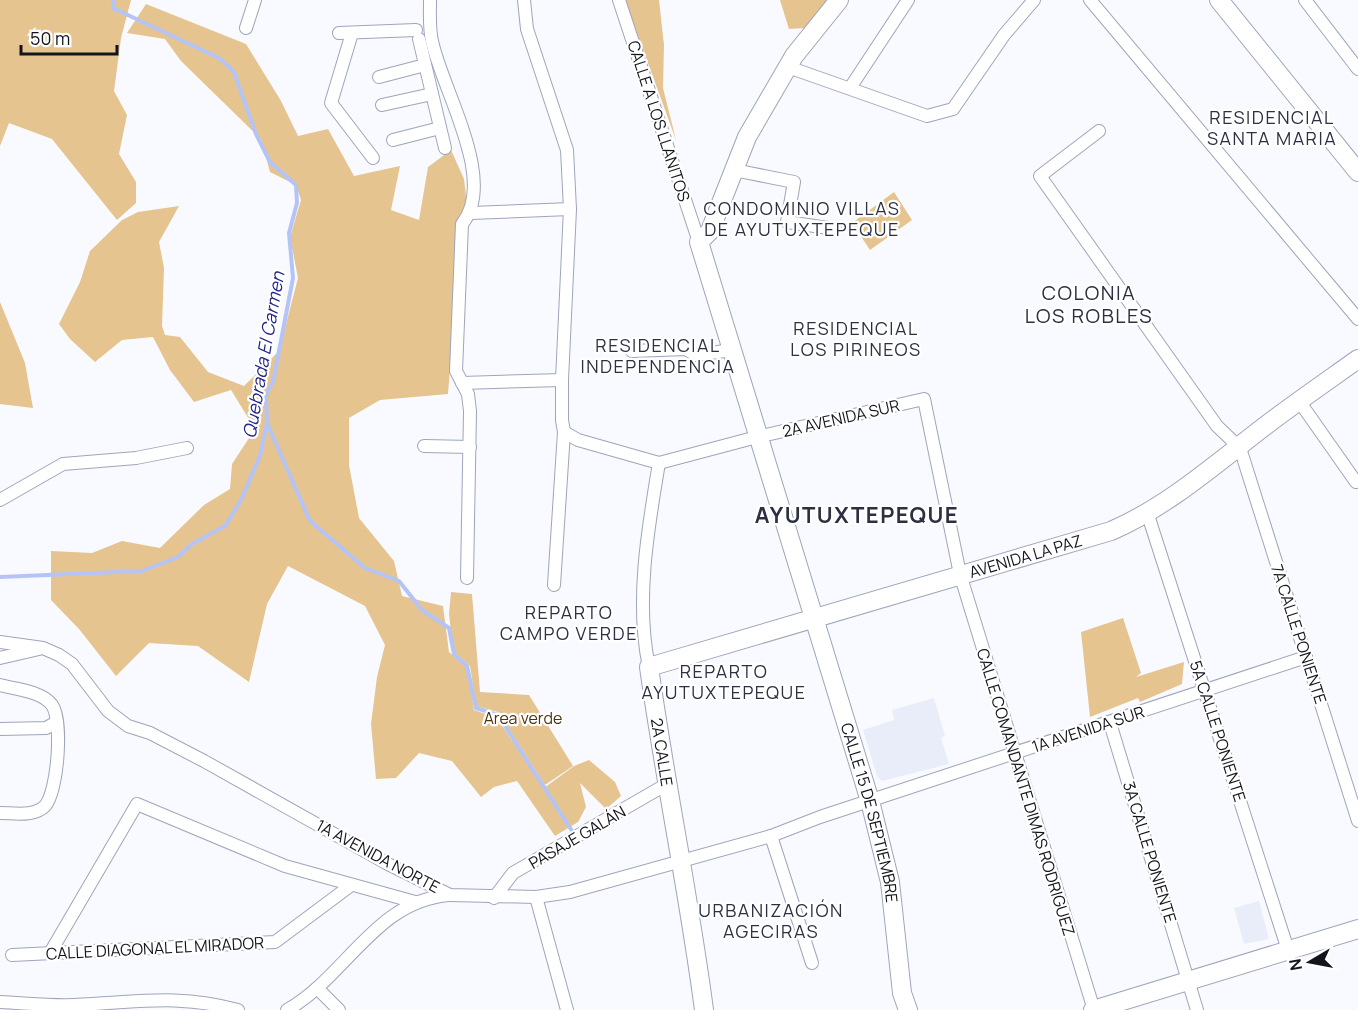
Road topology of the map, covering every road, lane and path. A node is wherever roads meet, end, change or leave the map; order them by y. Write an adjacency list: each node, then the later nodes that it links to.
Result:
1 (255, 0): 11 (street)
2 (430, 0): 27 (street)
3 (524, 0): 26 (street)
4 (619, 0): 29 (street, CALLE A LOS LLANITOS)
5 (839, 0): 13 (street)
6 (908, 0): 16 (street)
7 (1034, 0): 16 (street)
8 (1090, 0): 30 (street)
9 (1219, 0): 25 (street)
10 (1305, 0): 14 (street)
11 (246, 28)
12 (425, 65): 15 (street); 17 (street); 23 (street)
13 (788, 68): 16 (street); 24 (street)
14 (1358, 69)
15 (380, 77)
16 (850, 88)
17 (432, 93): 18 (street); 19 (street)
18 (382, 105)
19 (440, 128): 21 (street); 22 (street)
20 (1099, 131): 43 (street)
21 (393, 140)
22 (445, 148)
23 (373, 158)
24 (734, 170): 28 (street); 29 (street)
25 (1358, 172)
26 (570, 210): 27 (street); 34 (street)
27 (471, 213): 35 (street)
28 (835, 229)
29 (699, 242): 31 (street, CALLE 15 DE SEPTIEMBRE)
30 (1358, 319)
31 (732, 350): 32 (street); 39 (street, CALLE 15 DE SEPTIEMBRE)
32 (632, 351)
33 (1358, 359): 37 (street, AVENIDA LA PAZ)
34 (562, 380): 35 (street); 38 (street)
35 (462, 383): 41 (street)
36 (924, 399): 39 (street, 2A AVENIDA SUR); 48 (street, CALLE COMANDANTE DIMAS RODRIGUEZ)
37 (1299, 401): 43 (street, AVENIDA LA PAZ); 45 (street)
38 (564, 432): 44 (street); 50 (street)
39 (757, 437): 44 (street, 2A AVENIDA SUR); 51 (street, CALLE 15 DE SEPTIEMBRE)
40 (424, 446): 41 (street)
41 (470, 447): 49 (street)
42 (187, 448): 46 (street)
43 (1240, 448): 47 (street, AVENIDA LA PAZ); 54 (street, 7A CALLE PONIENTE)
44 (659, 463): 56 (street, 2A CALLE)
45 (1356, 482)
46 (0, 500)
47 (1147, 512): 48 (street, AVENIDA LA PAZ); 58 (street, 5A CALLE PONIENTE)
48 (960, 574): 51 (street, AVENIDA LA PAZ); 62 (street, CALLE COMANDANTE DIMAS RODRIGUEZ)
49 (467, 578)
50 (554, 585)
51 (813, 620): 56 (street, AVENIDA LA PAZ); 64 (street, CALLE 15 DE SEPTIEMBRE)
52 (0, 642): 53 (street, 1A AVENIDA NORTE)
53 (43, 648): 55 (street); 70 (street, 1A AVENIDA NORTE)
54 (1306, 657): 58 (street, 1A AVENIDA SUR); 66 (street, 7A CALLE PONIENTE)
55 (0, 658)
56 (649, 667): 63 (street, 2A CALLE)
57 (0, 685): 59 (street)
58 (1204, 690): 60 (street, 1A AVENIDA SUR); 75 (street, 5A CALLE PONIENTE)
59 (57, 722): 61 (street); 65 (street)
60 (1110, 723): 62 (street, 1A AVENIDA SUR); 79 (street, 3A CALLE PONIENTE)
61 (0, 729)
62 (1013, 754): 64 (street, 1A AVENIDA SUR); 88 (street, CALLE COMANDANTE DIMAS RODRIGUEZ)
63 (667, 784): 68 (street, 2A CALLE); 72 (street, PASAJE GALÁN)
64 (870, 801): 67 (street, 1A AVENIDA NORTE); 87 (street, CALLE 15 DE SEPTIEMBRE)
65 (0, 813)
66 (1358, 821)
67 (771, 836): 68 (street, 1A AVENIDA NORTE); 78 (street)
68 (682, 862): 71 (street, 1A AVENIDA NORTE); 86 (street, 2A CALLE)
69 (350, 886): 73 (street); 76 (street, CALLE DIAGONAL EL MIRADOR); 76 (street)
70 (450, 895): 72 (street, 1A AVENIDA NORTE); 73 (street)
71 (536, 897): 72 (street, 1A AVENIDA NORTE); 85 (street)
72 (494, 898)
73 (415, 902): 80 (street)
74 (1358, 929): 75 (street)
75 (1288, 950): 79 (street)
76 (50, 953): 77 (street, CALLE DIAGONAL EL MIRADOR)
77 (12, 955)
78 (812, 963)
79 (1190, 981): 88 (street); 89 (street, 3A CALLE PONIENTE)
80 (317, 988): 83 (street); 84 (street)
81 (0, 1002): 82 (street)
82 (238, 1010)
83 (287, 1010)
84 (339, 1010)
85 (567, 1010)
86 (705, 1010)
87 (908, 1010)
88 (1093, 1010)
89 (1197, 1010)

